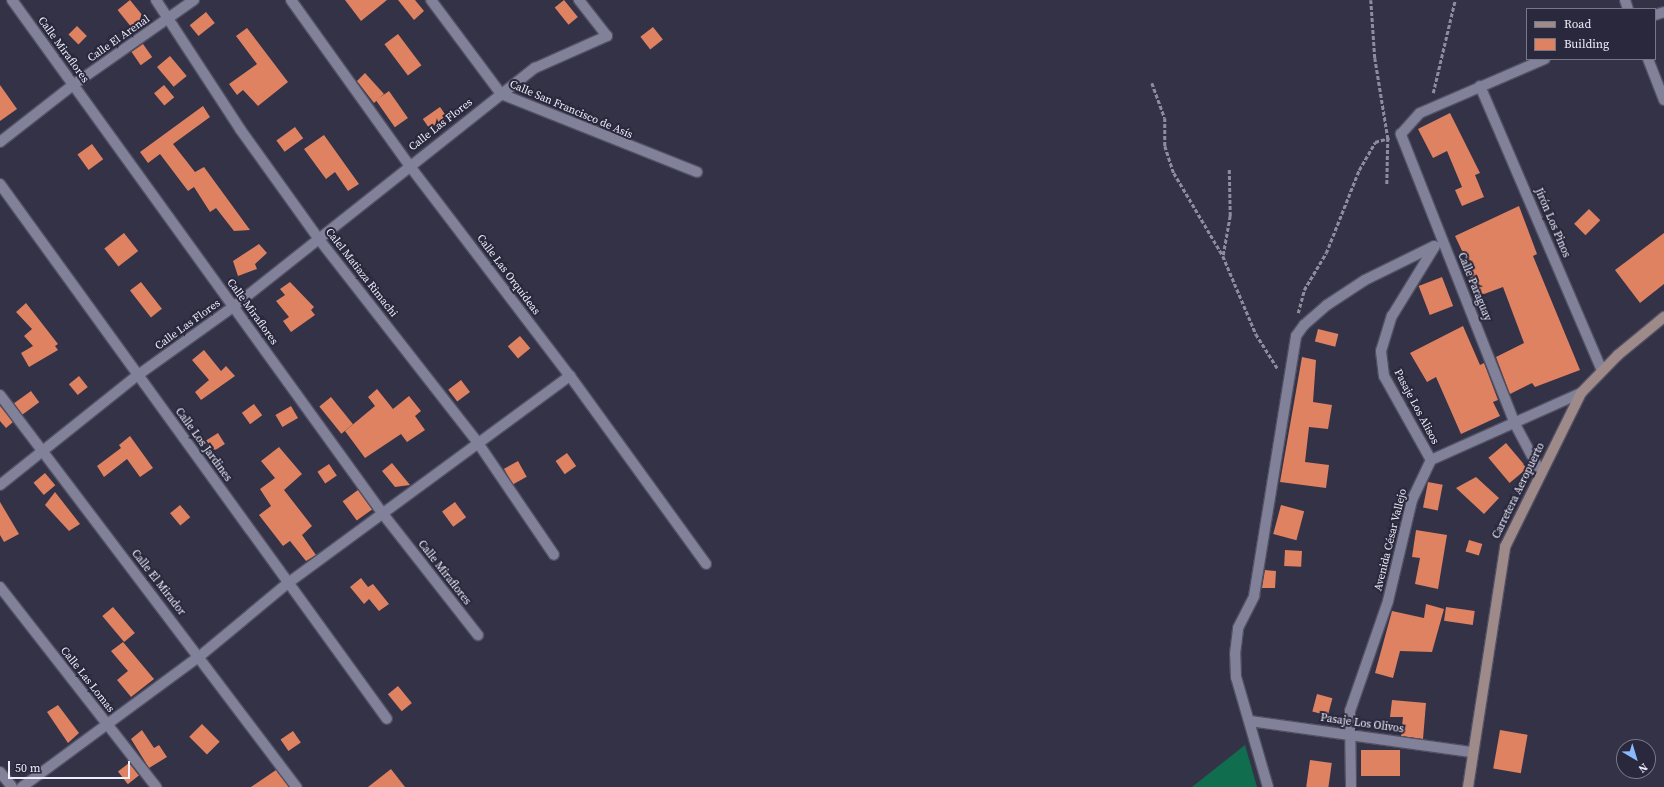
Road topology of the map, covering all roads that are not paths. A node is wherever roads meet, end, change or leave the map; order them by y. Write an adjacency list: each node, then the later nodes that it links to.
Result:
1 (12, 0): 10 (street, Calle Miraflores)
2 (156, 0): 7 (street, Calel Matiaza Rimachi)
3 (194, 0): 7 (street, Calle El Arenal)
4 (292, 0): 15 (street, Calle Las Orquídeas)
5 (432, 0): 12 (street, Calle San Francisco de Asís)
6 (579, 0): 12 (street, Calle Las Flores)
7 (170, 18): 10 (street, Calle El Arenal); 18 (street, Calel Matiaza Rimachi)
8 (1543, 60): 11 (street)
9 (1648, 60): 13 (street)
10 (73, 85): 14 (street, Calle El Arenal); 21 (street, Calle Miraflores)
11 (1480, 86): 19 (street, Calle Paraguay); 23 (street, Jirón Los Pinos)
12 (501, 94): 15 (street, Calle Las Flores); 16 (street, Calle San Francisco de Asís)
13 (1664, 100)
14 (0, 142)
15 (408, 165): 18 (street, Calle Las Flores); 25 (street, Calle Las Orquídeas)
16 (697, 172)
17 (0, 184): 24 (street, Calle Los Jardines)
18 (318, 238): 21 (street, Calle Las Flores); 29 (street, Calel Matiaza Rimachi)
19 (1443, 241): 20 (street, Pasaje Los Alisos); 28 (street, Calle Paraguay)
20 (1434, 246): 31 (street, Pasaje Los Alisos); 42 (street)
21 (234, 307): 24 (street, Calle Las Flores); 34 (street, Calle Miraflores)
22 (1664, 317): 23 (main road, Carretera Aeropuerto)
23 (1602, 370): 26 (main road, Carretera Aeropuerto)
24 (138, 375): 30 (street, Calle Las Flores); 37 (street, Calle Los Jardines)
25 (570, 376): 29 (street); 36 (street, Calle Las Orquídeas)
26 (1581, 393): 28 (street); 32 (main road, Carretera Aeropuerto)
27 (0, 395): 30 (street, Calle El Mirador)
28 (1515, 424): 31 (street); 32 (street, Calle Paraguay)
29 (478, 443): 34 (street); 35 (street, Calel Matiaza Rimachi)
30 (43, 454): 33 (street, Calle Las Flores); 40 (street, Calle El Mirador)
31 (1430, 460): 44 (street, Avenida César Vallejo)
32 (1541, 473): 45 (main road, Carretera Aeropuerto)
33 (0, 484)
34 (383, 514): 37 (street); 39 (street, Calle Miraflores)
35 (554, 555)
36 (706, 564)
37 (288, 583): 40 (street); 41 (street, Calle Los Jardines)
38 (0, 587): 43 (street, Calle Las Lomas)
39 (478, 635)
40 (200, 656): 43 (street); 50 (street, Calle El Mirador)
41 (387, 719)
42 (1250, 721): 44 (street, Pasaje Los Olivos); 51 (street)
43 (107, 726): 48 (street); 49 (street, Calle Las Lomas)
44 (1349, 735): 45 (street, Pasaje Los Olivos); 52 (street, Avenida César Vallejo)
45 (1471, 752): 53 (main road, Carretera Aeropuerto)
46 (0, 772): 47 (street)
47 (12, 787)
48 (22, 787)
49 (156, 787)
50 (297, 787)
51 (1268, 787)
52 (1351, 787)
53 (1468, 787)

